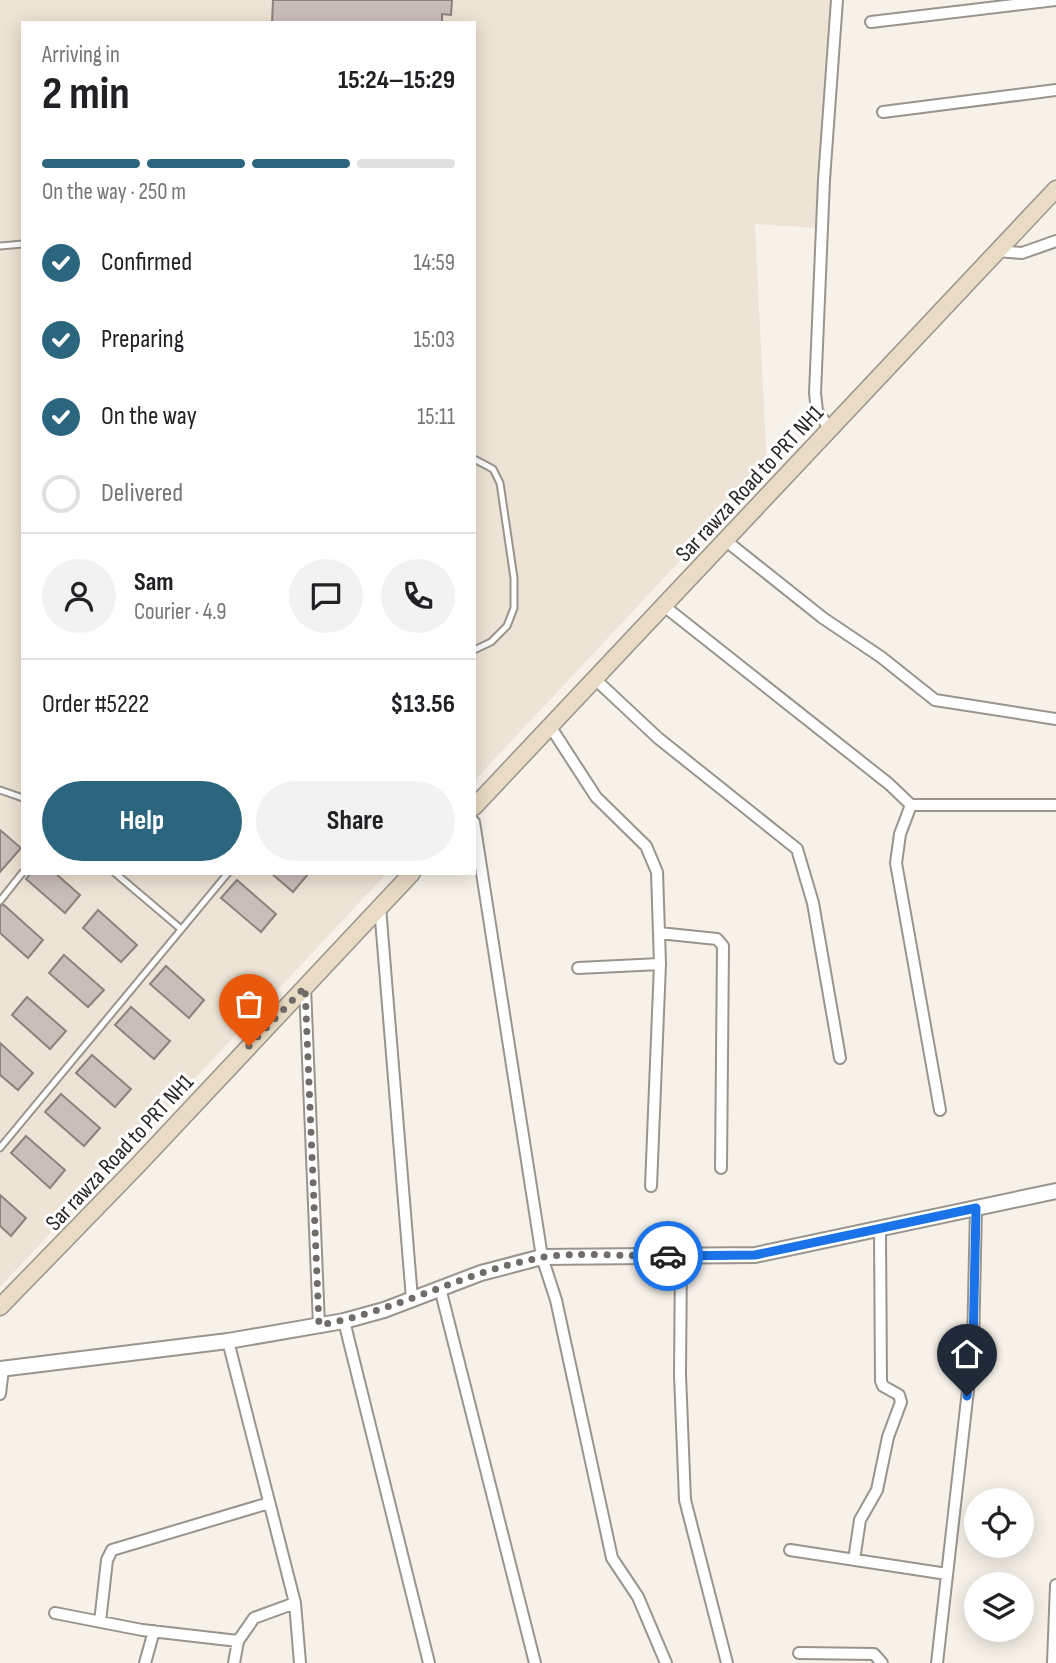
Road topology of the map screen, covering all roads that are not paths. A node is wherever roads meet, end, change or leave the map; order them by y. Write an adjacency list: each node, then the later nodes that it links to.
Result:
1 (837, 0): 11 (street)
2 (1056, 0): 3 (street)
3 (871, 22)
4 (1056, 90): 5 (street)
5 (883, 112)
6 (1056, 189): 10 (main road, Sar rawza Road to PRT NH1)
7 (1056, 241): 10 (street)
8 (21, 244): 9 (lane)
9 (0, 246)
10 (997, 251): 11 (main road, Sar rawza Road to PRT NH1)
11 (830, 429): 13 (main road, Sar rawza Road to PRT NH1)
12 (476, 459): 15 (lane)
13 (725, 540): 14 (main road, Sar rawza Road to PRT NH1); 17 (street)
14 (664, 606): 16 (main road, Sar rawza Road to PRT NH1); 22 (street)
15 (476, 649)
16 (595, 679): 18 (main road, Sar rawza Road to PRT NH1); 36 (street)
17 (1056, 719)
18 (550, 726): 21 (main road, Sar rawza Road to PRT NH1); 32 (street)
19 (0, 790): 20 (lane)
20 (21, 797)
21 (476, 805)
22 (911, 805): 23 (street); 37 (street)
23 (1056, 805)
24 (476, 835): 45 (street)
25 (21, 875): 29 (lane)
26 (117, 875): 31 (lane)
27 (226, 875): 31 (lane)
28 (410, 875): 30 (main road, Sar rawza Road to PRT NH1)
29 (0, 901)
30 (380, 907): 35 (main road, Sar rawza Road to PRT NH1); 47 (street)
31 (181, 929): 38 (lane)
32 (659, 933): 33 (street); 39 (street)
33 (660, 964): 34 (street); 40 (street)
34 (578, 968)
35 (305, 987): 48 (main road, Sar rawza Road to PRT NH1); 50 (street)
36 (840, 1058)
37 (940, 1110)
38 (0, 1148)
39 (721, 1168)
40 (651, 1186)
41 (1056, 1191): 42 (street)
42 (976, 1208): 43 (street); 57 (street)
43 (880, 1231): 44 (street); 56 (street)
44 (681, 1255): 45 (street); 71 (street)
45 (542, 1257): 46 (street); 70 (street)
46 (440, 1288): 47 (street); 69 (street)
47 (412, 1299): 49 (street)
48 (0, 1307)
49 (344, 1321): 50 (street); 68 (street)
50 (319, 1325): 51 (street)
51 (228, 1341): 52 (street); 54 (street)
52 (1, 1369): 53 (street)
53 (0, 1394)
54 (269, 1503): 59 (street); 61 (street)
55 (790, 1550): 56 (street)
56 (854, 1560): 57 (street)
57 (947, 1574): 73 (street)
58 (1056, 1586): 74 (street)
59 (295, 1603): 63 (street); 67 (street)
60 (55, 1613): 61 (street)
61 (100, 1622): 62 (street)
62 (154, 1631): 63 (street); 65 (street)
63 (238, 1641): 66 (street)
64 (799, 1653): 72 (street)
65 (145, 1663)
66 (234, 1663)
67 (300, 1663)
68 (429, 1663)
69 (535, 1663)
70 (666, 1663)
71 (727, 1663)
72 (882, 1663)
73 (937, 1663)
74 (1053, 1663)

